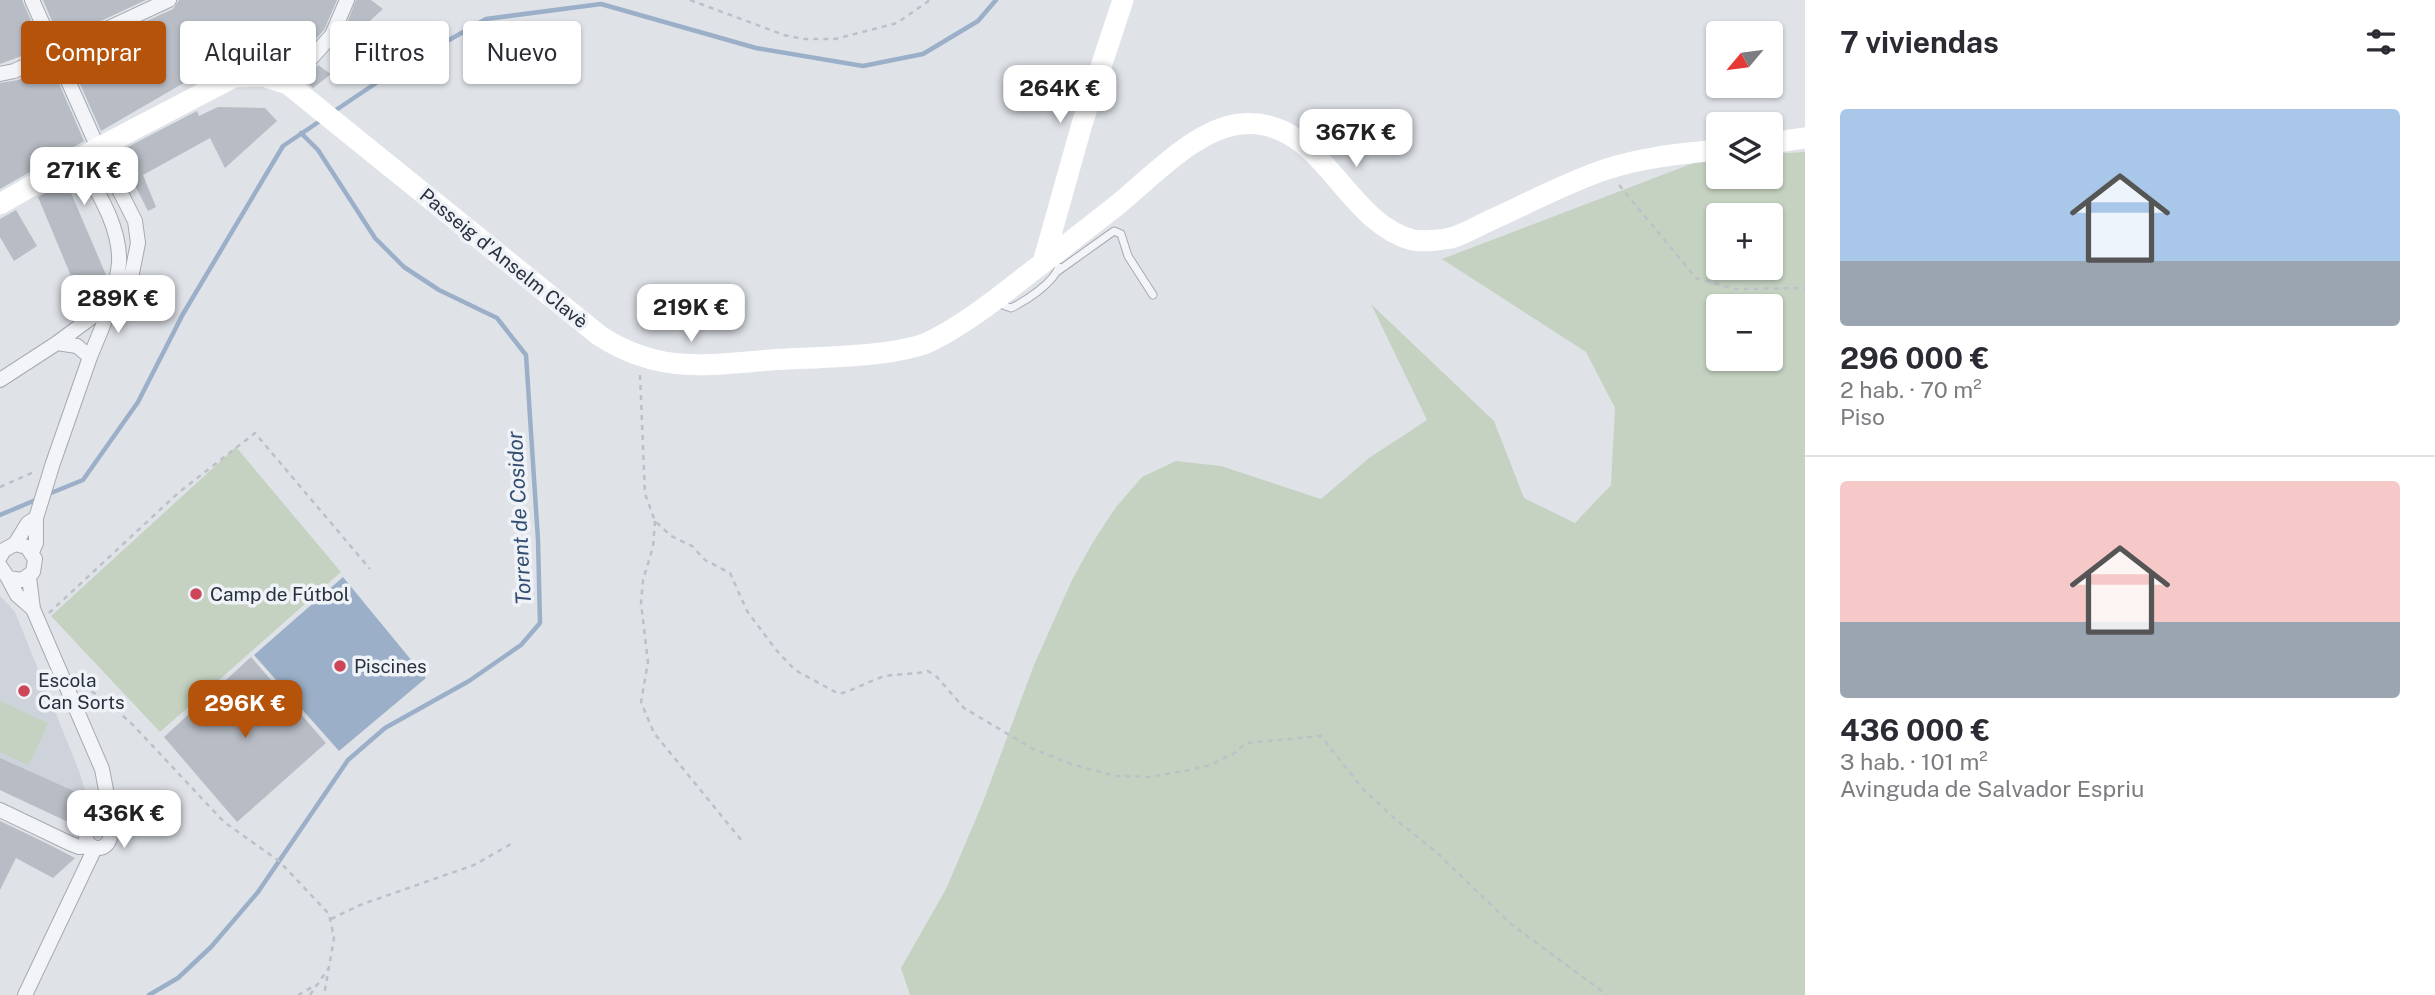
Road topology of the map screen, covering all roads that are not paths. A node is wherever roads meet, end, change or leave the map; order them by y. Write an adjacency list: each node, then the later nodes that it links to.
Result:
1 (32, 0): 5 (street)
2 (169, 0): 6 (street)
3 (347, 0): 7 (street)
4 (1123, 0): 21 (main road)
5 (41, 21)
6 (124, 21)
7 (316, 53)
8 (21, 68): 9 (street)
9 (0, 74)
10 (69, 84): 15 (street)
11 (221, 84): 15 (main road, Passeig d'Anselm Clavè)
12 (288, 84): 21 (main road, Passeig d'Anselm Clavè)
13 (1805, 138): 14 (main road)
14 (1783, 141)
15 (98, 148): 17 (main road, Passeig d'Anselm Clavè); 19 (street)
16 (1706, 151): 21 (main road, Passeig d'Anselm Clavè)
17 (79, 159): 18 (main road, Passeig d'Anselm Clavè); 20 (street)
18 (0, 204)
19 (138, 243): 20 (street); 23 (street)
20 (118, 244): 23 (street)
21 (1053, 262): 22 (lane)
22 (1153, 295)
23 (113, 301): 24 (street); 25 (street)
24 (57, 343): 25 (street); 26 (street)
25 (90, 357): 27 (street)
26 (0, 380)
27 (37, 519): 28 (street); 29 (street)
28 (6, 549): 29 (street)
29 (32, 552): 31 (street)
30 (4, 572): 31 (street); 32 (street)
31 (29, 577): 32 (street)
32 (36, 615): 33 (street)
33 (107, 799): 35 (street); 36 (street)
34 (0, 810): 37 (street)
35 (92, 826): 36 (street); 37 (street)
36 (109, 831): 37 (street)
37 (93, 847): 38 (street)
38 (25, 995)

